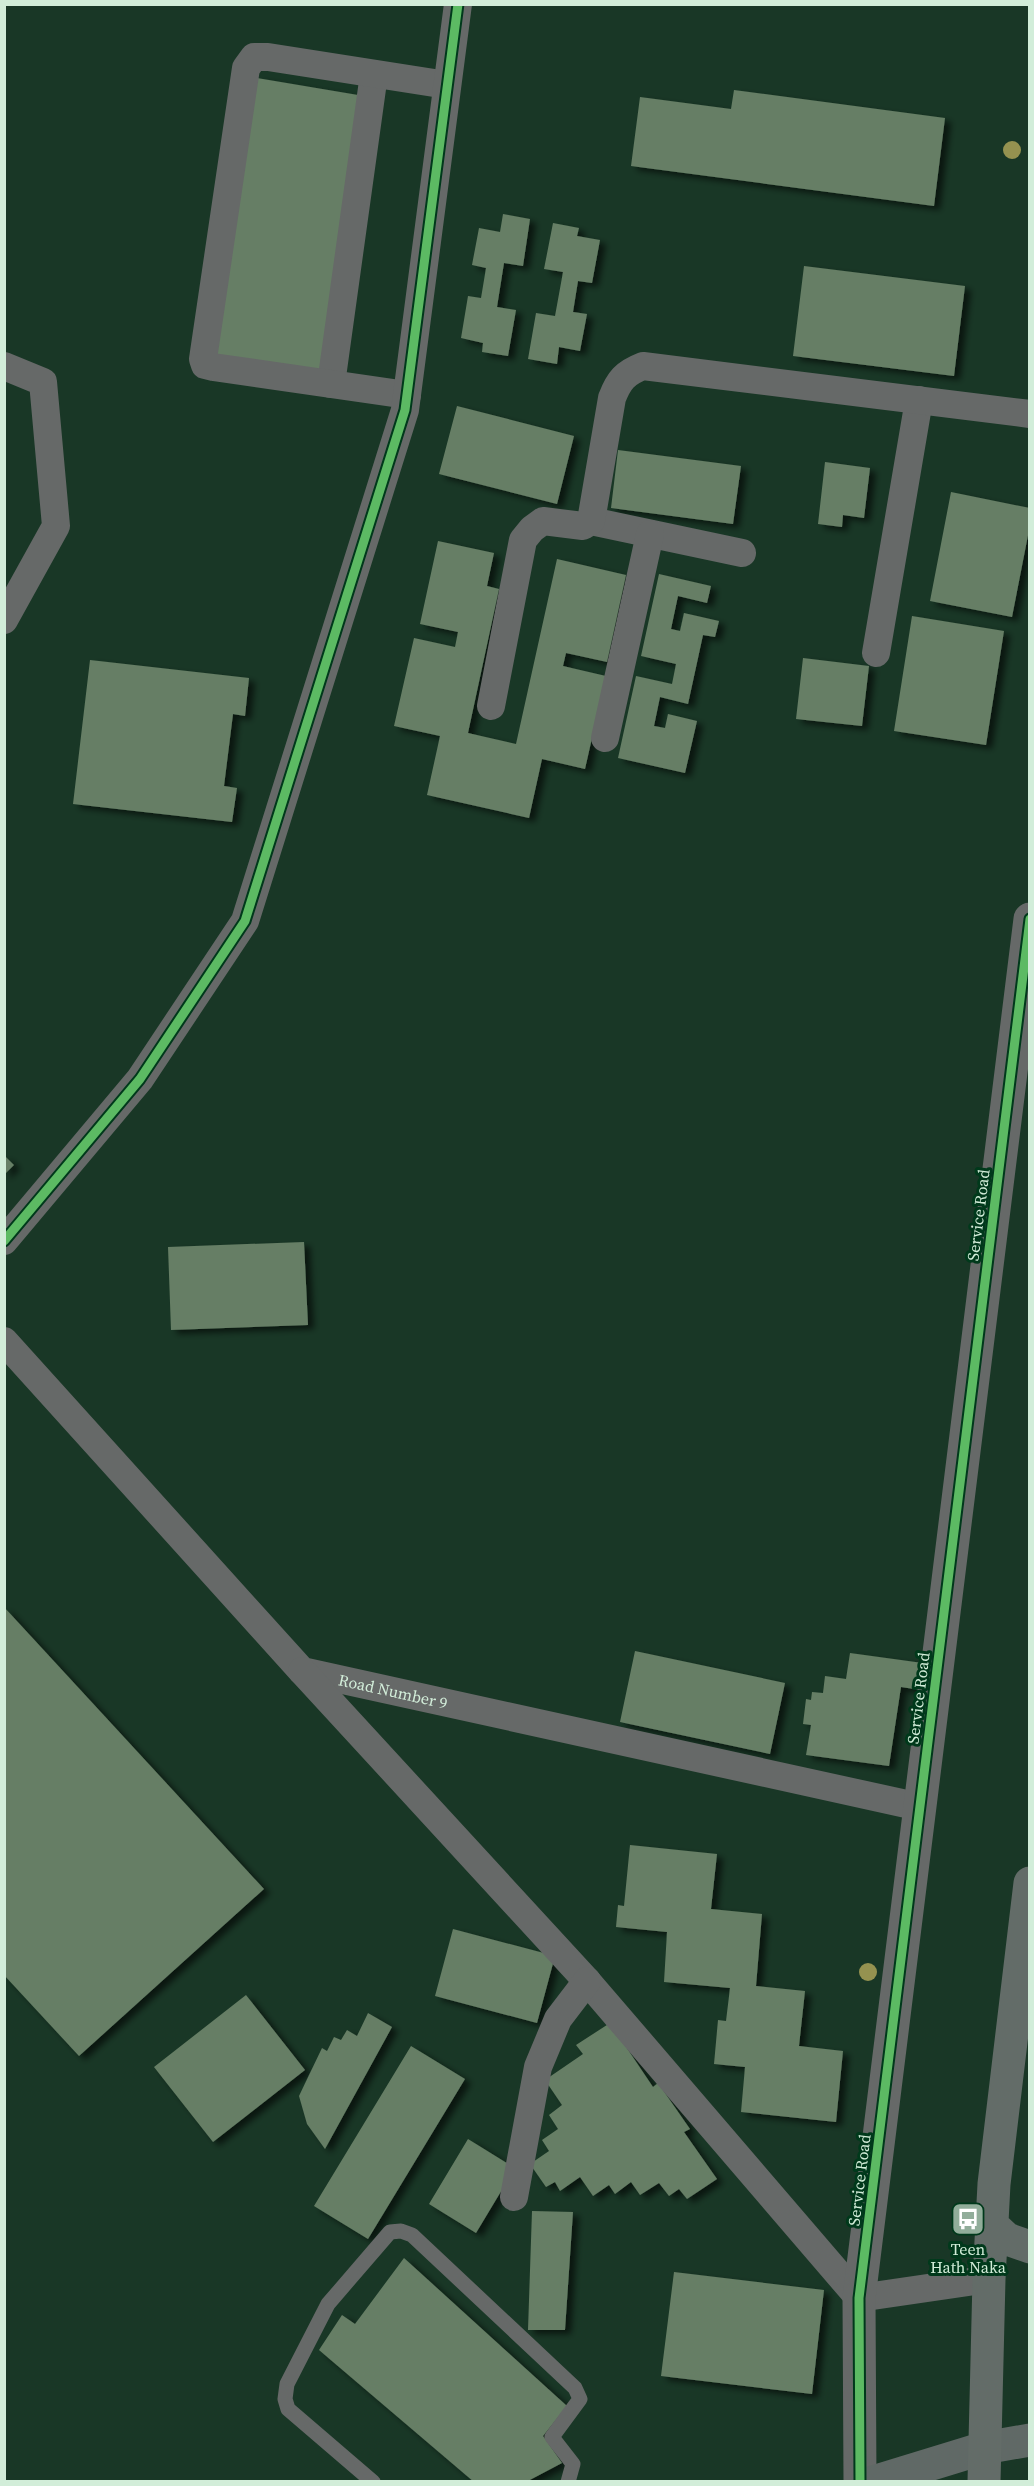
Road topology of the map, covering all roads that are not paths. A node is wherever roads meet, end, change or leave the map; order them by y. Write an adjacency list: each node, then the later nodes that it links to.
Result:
1 (458, 4): 3 (street)
2 (374, 74): 3 (street); 5 (street); 5 (street)
3 (447, 85): 6 (street)
4 (4, 366): 12 (street)
5 (331, 384): 6 (street)
6 (407, 395): 17 (street)
7 (919, 400): 8 (street); 9 (street); 13 (street)
8 (1029, 414)
9 (591, 521): 10 (street); 14 (street)
10 (650, 534): 11 (street); 15 (street)
11 (742, 553)
12 (4, 620)
13 (876, 653)
14 (491, 706)
15 (605, 738)
16 (1029, 919): 20 (street, Service Road)
17 (4, 1241)
18 (4, 1341): 19 (street)
19 (302, 1671): 20 (street, Road Number 9); 22 (street)
20 (920, 1807): 27 (street, Service Road)
21 (1029, 1883): 24 (highway)
22 (587, 1981): 23 (street); 27 (street)
23 (514, 2197)
24 (992, 2225): 25 (highway); 26 (highway)
25 (1029, 2247)
26 (988, 2279): 27 (street); 29 (highway)
27 (859, 2298): 33 (street, Service Road)
28 (1029, 2440): 29 (main road)
29 (984, 2448): 30 (main road); 35 (highway)
30 (920, 2474): 34 (main road)
31 (373, 2481): 32 (lane)
32 (568, 2481)
33 (860, 2481)
34 (873, 2481)
35 (984, 2481)

